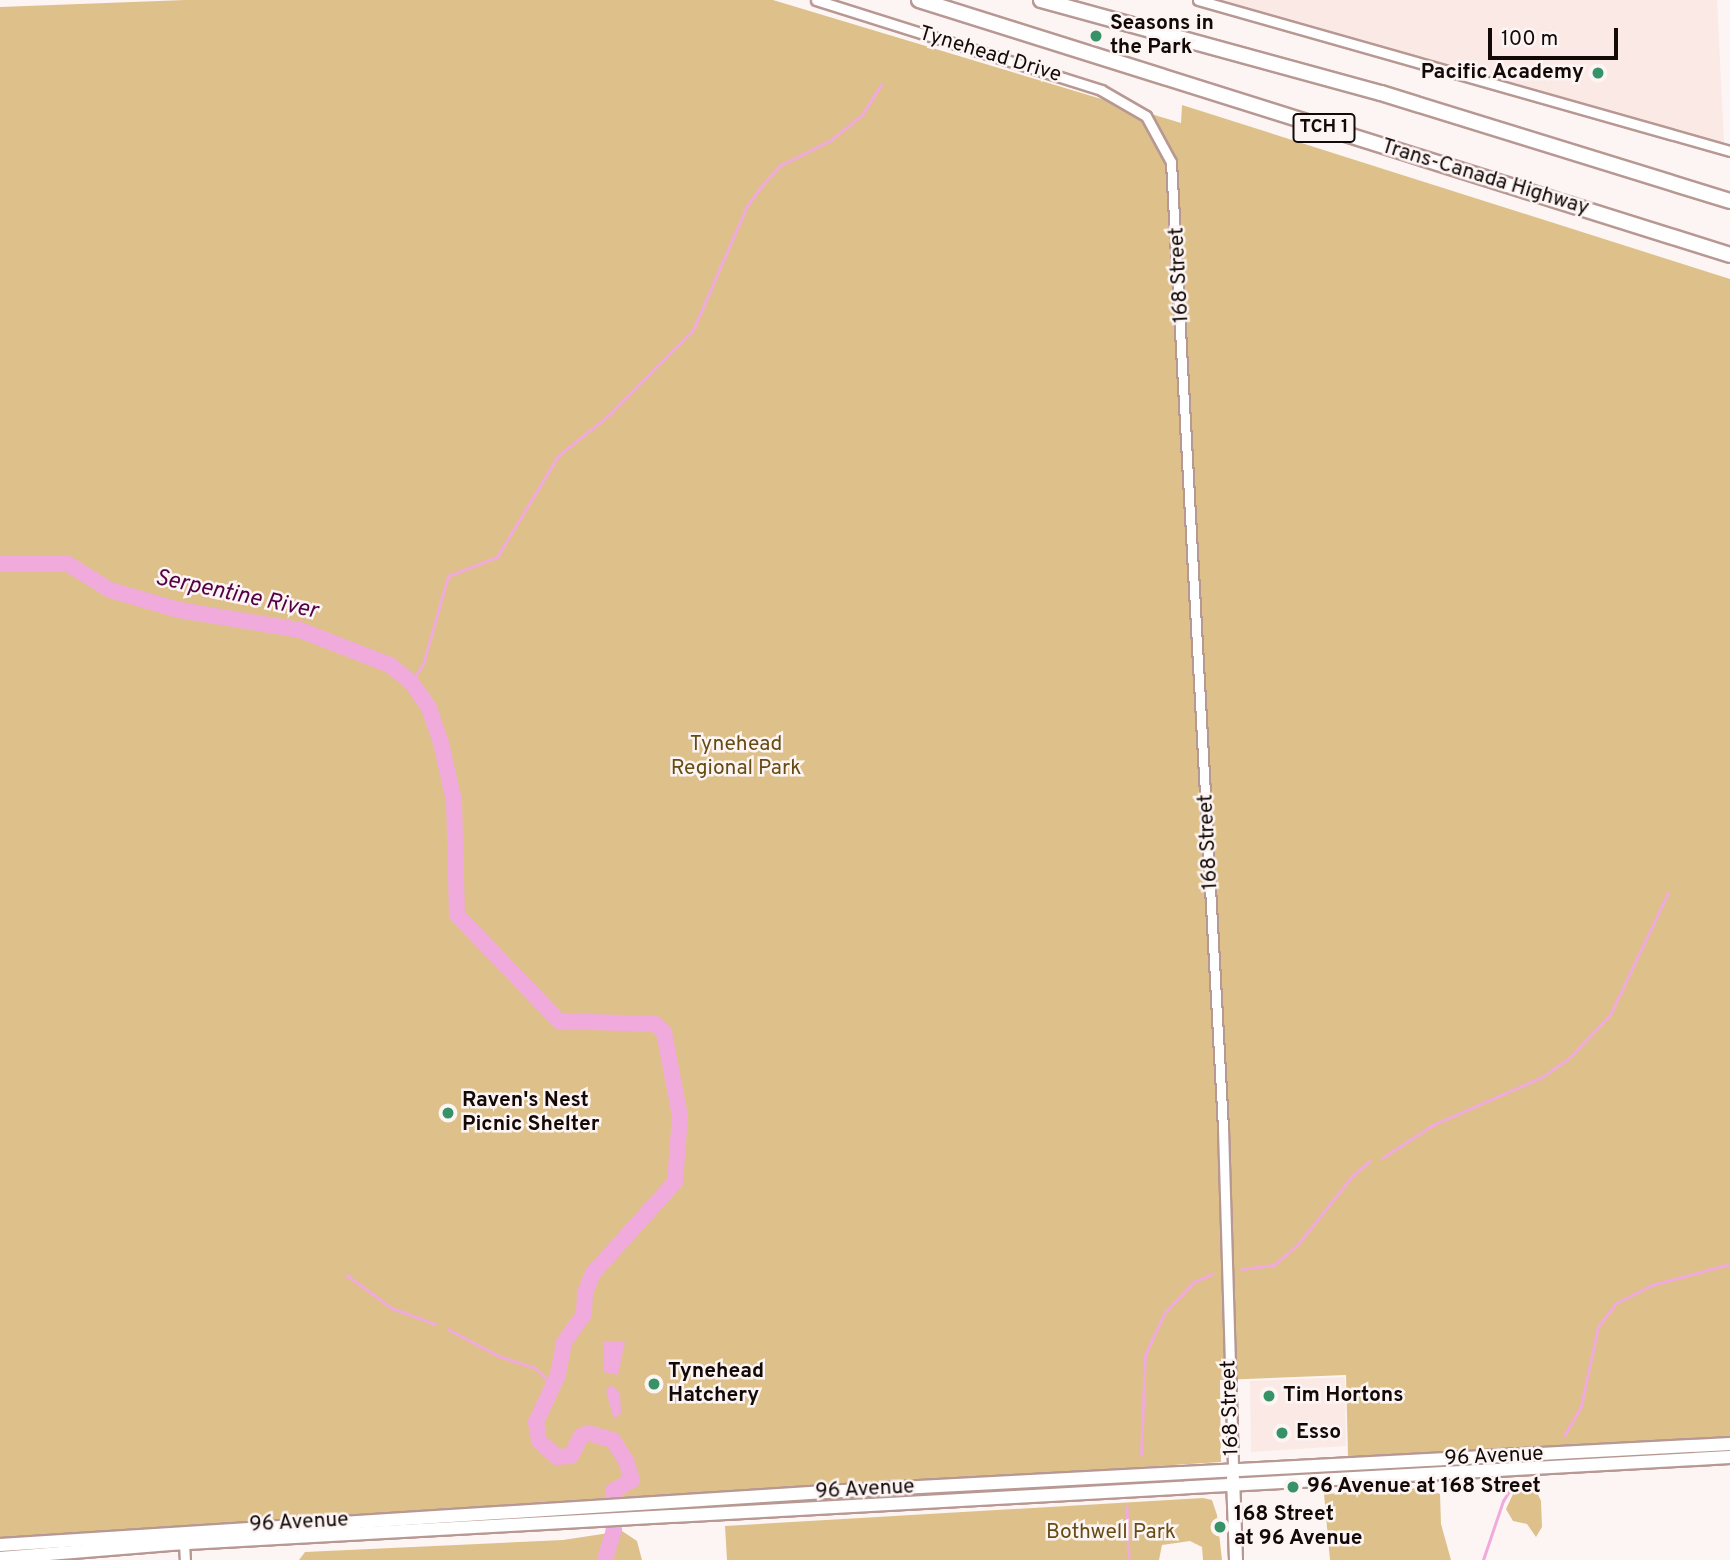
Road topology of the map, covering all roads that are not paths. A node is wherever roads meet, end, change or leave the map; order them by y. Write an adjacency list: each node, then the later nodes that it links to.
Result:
1 (816, 0): 5 (street, Tynehead Drive)
2 (919, 0): 8 (highway, Trans-Canada Highway / TCH 1)
3 (1041, 0): 7 (highway, TCH 1)
4 (1198, 0): 6 (street)
5 (1156, 127): 11 (street, 168 Street)
6 (1730, 152)
7 (1730, 201)
8 (1730, 255)
9 (1730, 1444): 11 (main road, 96 Avenue)
10 (1730, 1457): 11 (main road, 96 Avenue)
11 (1233, 1477): 12 (main road, 96 Avenue); 18 (main road, 168 Street)
12 (591, 1515): 13 (main road, 96 Avenue); 14 (main road, 96 Avenue)
13 (203, 1529): 14 (main road); 15 (main road, 96 Avenue)
14 (184, 1543): 16 (main road, 96 Avenue); 17 (street)
15 (0, 1545)
16 (0, 1558)
17 (185, 1560)
18 (1236, 1560)

